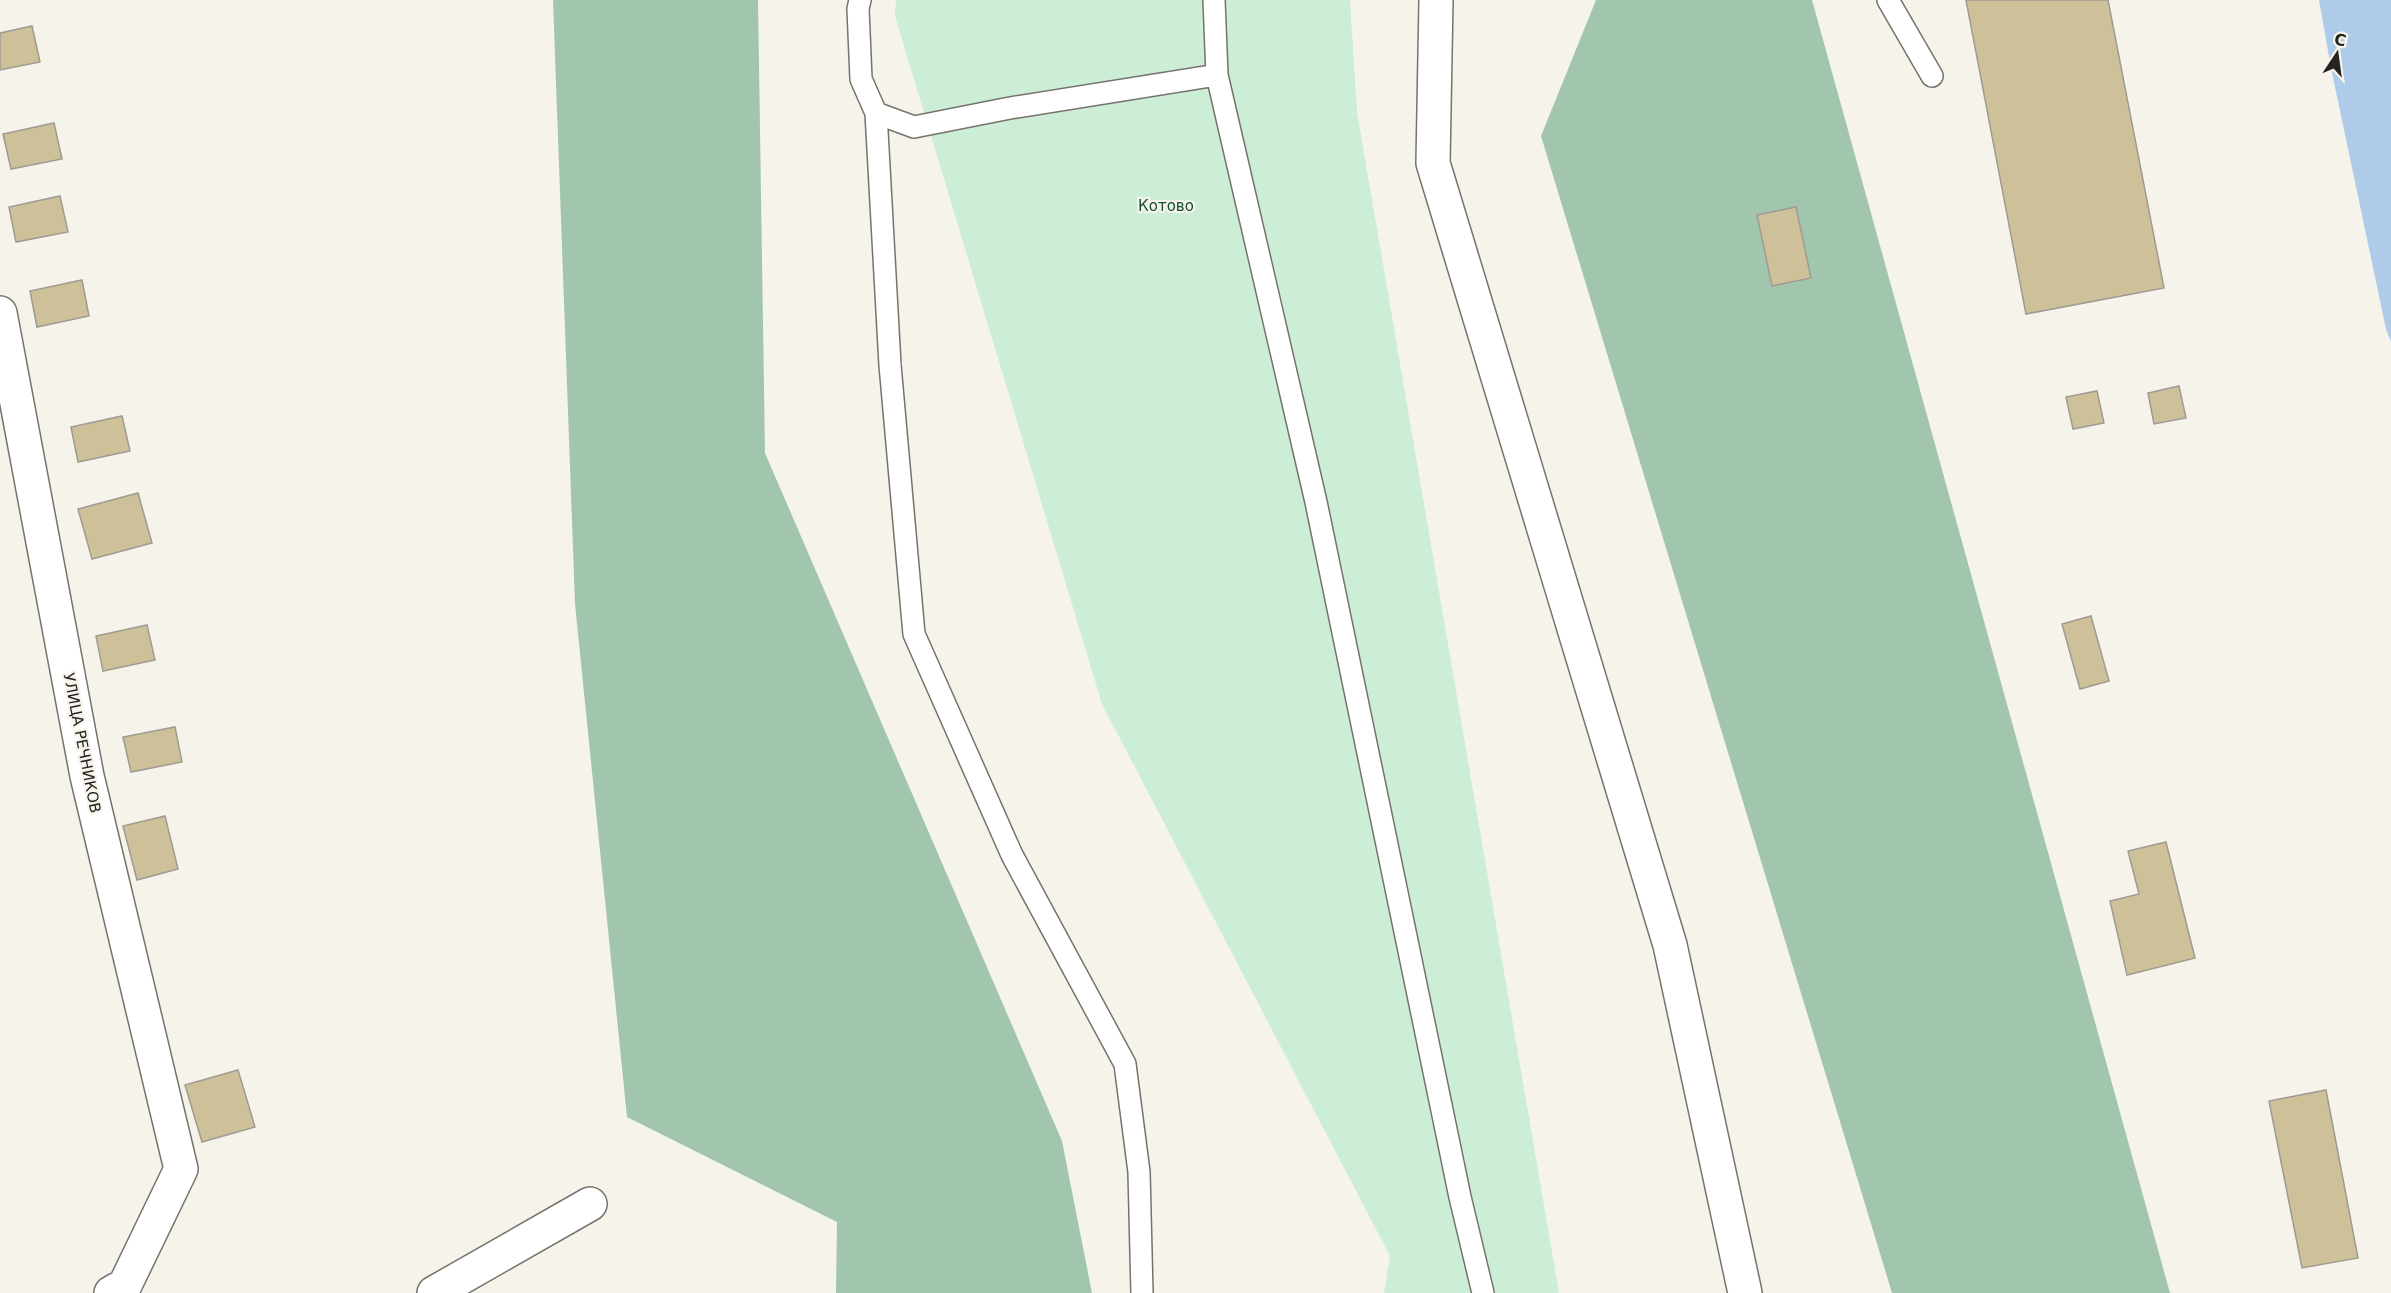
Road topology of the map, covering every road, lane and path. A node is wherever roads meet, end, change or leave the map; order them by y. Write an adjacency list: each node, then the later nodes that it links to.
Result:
1 (860, 0): 7 (lane)
2 (1214, 0): 5 (lane)
3 (1436, 0): 14 (street)
4 (1888, 0): 6 (lane)
5 (1217, 75): 7 (lane); 13 (lane)
6 (1932, 75)
7 (876, 113): 12 (lane)
8 (0, 313): 10 (street, УЛИЦА РЕЧНИКОВ)
9 (590, 1204): 11 (street)
10 (111, 1293)
11 (434, 1293)
12 (1142, 1293)
13 (1484, 1293)
14 (1745, 1293)

